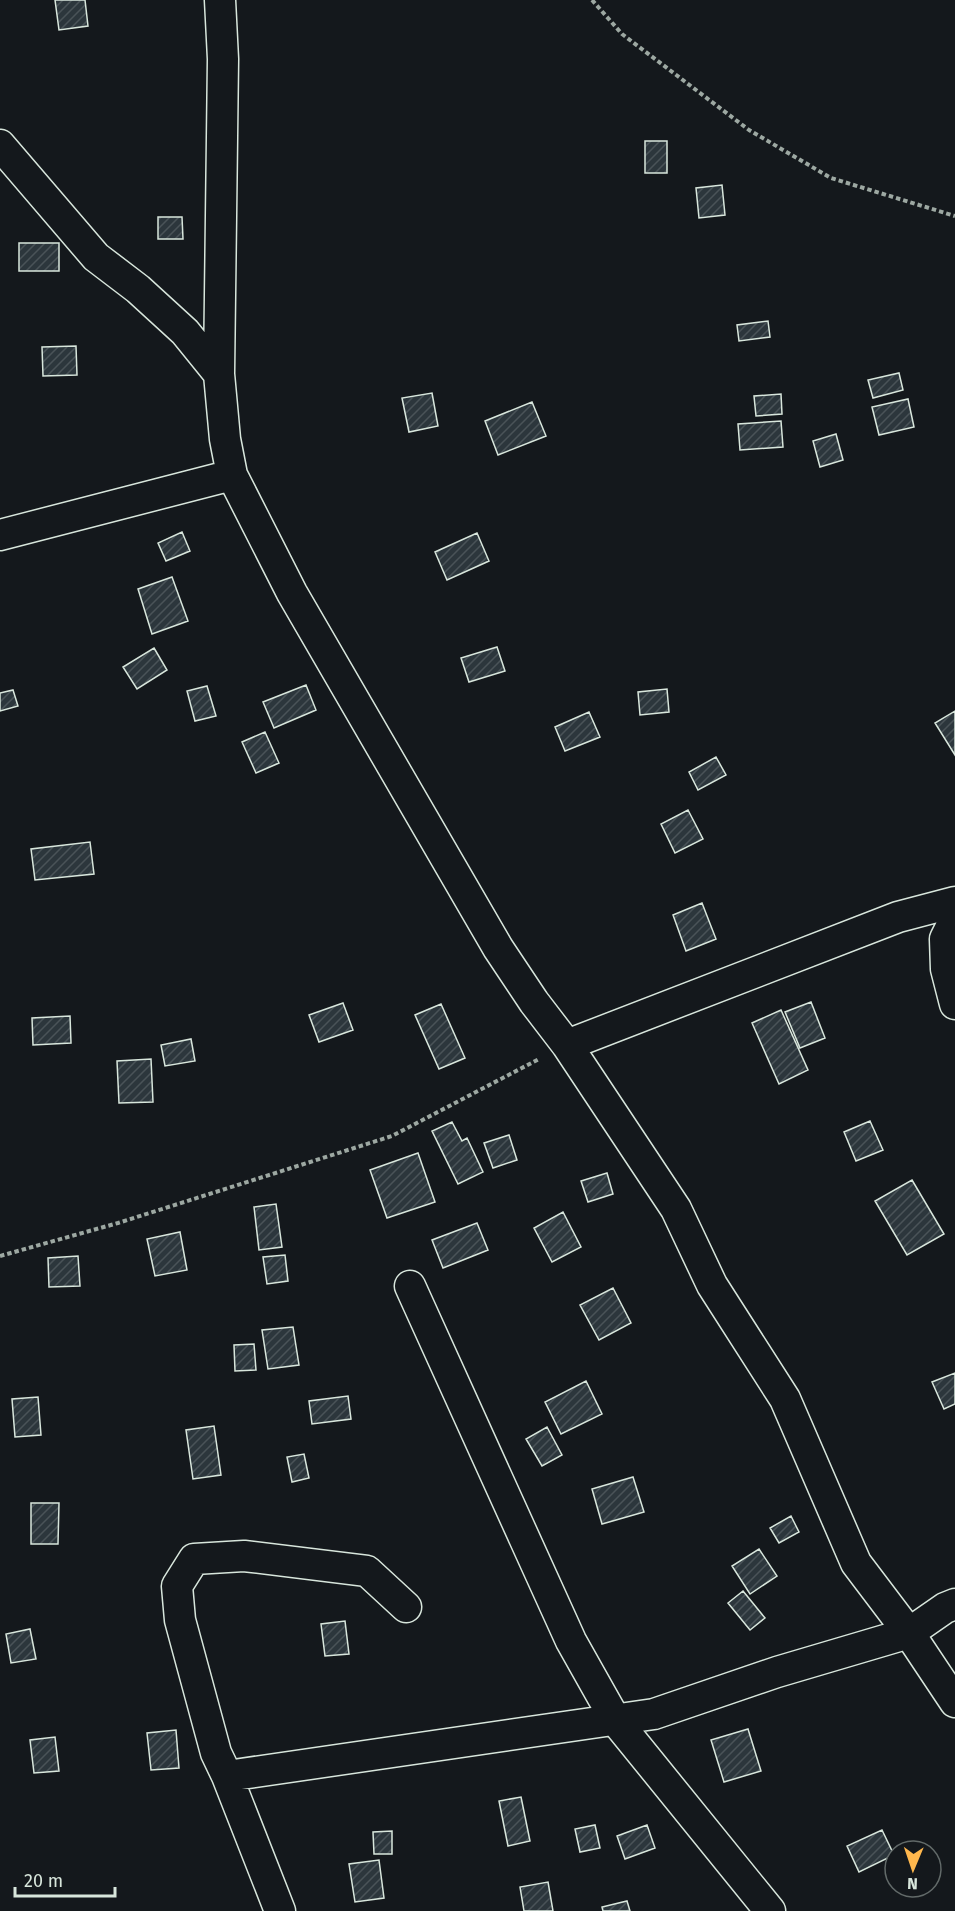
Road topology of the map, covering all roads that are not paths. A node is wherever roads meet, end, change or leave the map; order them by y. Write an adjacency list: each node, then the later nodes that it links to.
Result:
1 (220, 0): 3 (street)
2 (0, 145): 3 (street)
3 (219, 374): 4 (street)
4 (232, 475): 5 (street); 9 (street)
5 (0, 535)
6 (955, 902): 9 (street)
7 (955, 919): 8 (street)
8 (955, 1004)
9 (567, 1045): 13 (street)
10 (410, 1287): 15 (street)
11 (955, 1604): 13 (street)
12 (406, 1607): 16 (street)
13 (909, 1633): 14 (street); 15 (street)
14 (955, 1702)
15 (616, 1721): 16 (street); 18 (street)
16 (227, 1776): 17 (street)
17 (280, 1911)
18 (770, 1911)

